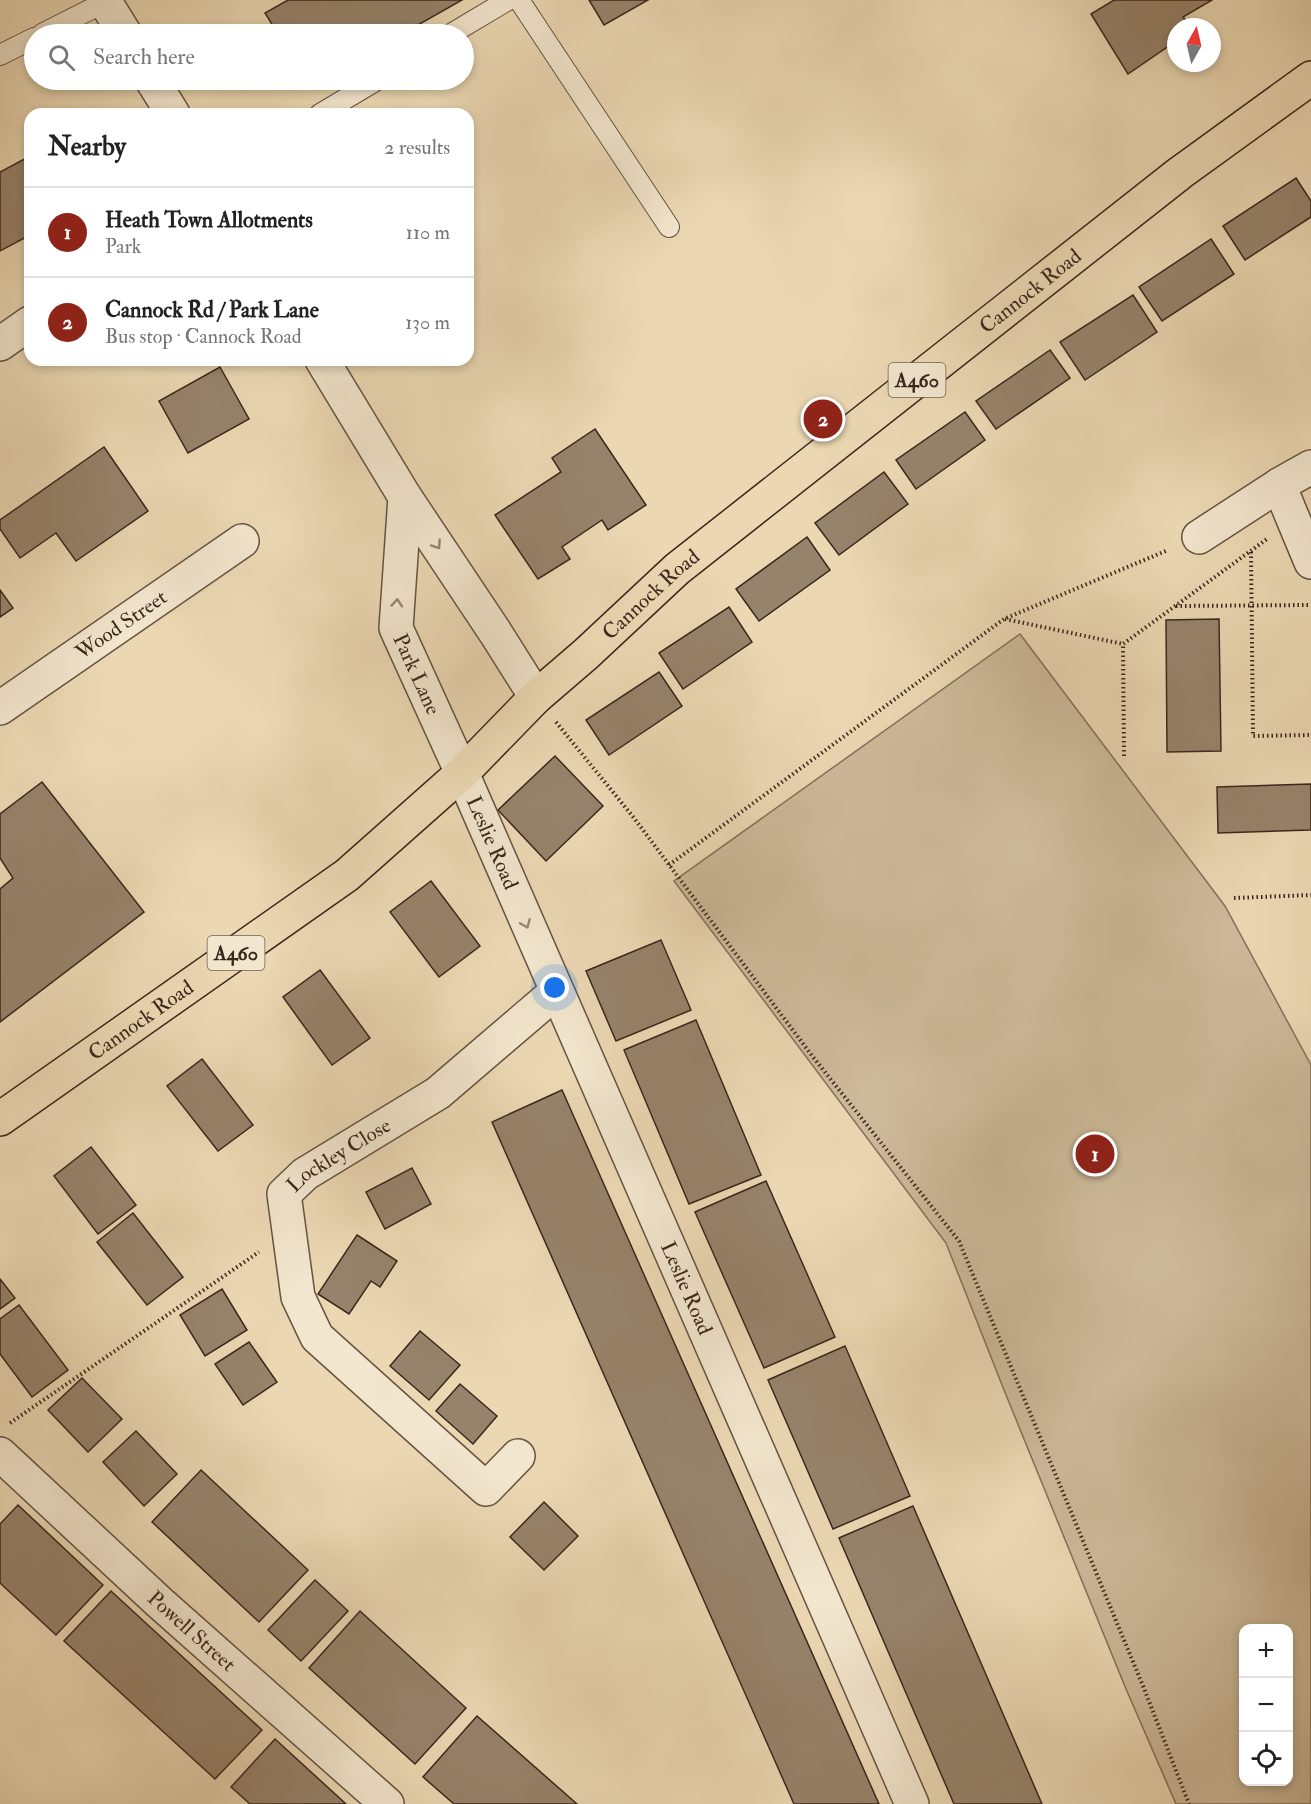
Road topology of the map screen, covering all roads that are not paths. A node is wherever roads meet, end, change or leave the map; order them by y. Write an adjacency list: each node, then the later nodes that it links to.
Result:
1 (508, 0): 6 (lane)
2 (519, 0): 14 (lane)
3 (105, 1): 4 (lane); 5 (street)
4 (61, 24)
5 (119, 24)
6 (468, 24)
7 (24, 43): 8 (lane)
8 (0, 55)
9 (1311, 78): 24 (highway, Cannock Road / A460)
10 (158, 90): 12 (street)
11 (360, 90): 13 (lane)
12 (169, 108)
13 (330, 108)
14 (669, 227)
15 (24, 327): 16 (street)
16 (0, 344)
17 (326, 366): 20 (street)
18 (1311, 467): 19 (street)
19 (1279, 485): 21 (street); 23 (street)
20 (405, 496): 24 (street, one-way to 24); 26 (street, Park Lane, one-way to 20)
21 (1199, 537)
22 (242, 541): 25 (street, Wood Street)
23 (1311, 562)
24 (536, 697): 26 (highway, Cannock Road / A460)
25 (0, 708)
26 (462, 773): 27 (street, Leslie Road, one-way to 27); 28 (highway, Cannock Road / A460)
27 (556, 992): 30 (street, Lockley Close); 32 (street, Leslie Road)
28 (0, 1119)
29 (0, 1454): 31 (street, Powell Street)
30 (518, 1456)
31 (387, 1804)
32 (912, 1804)

